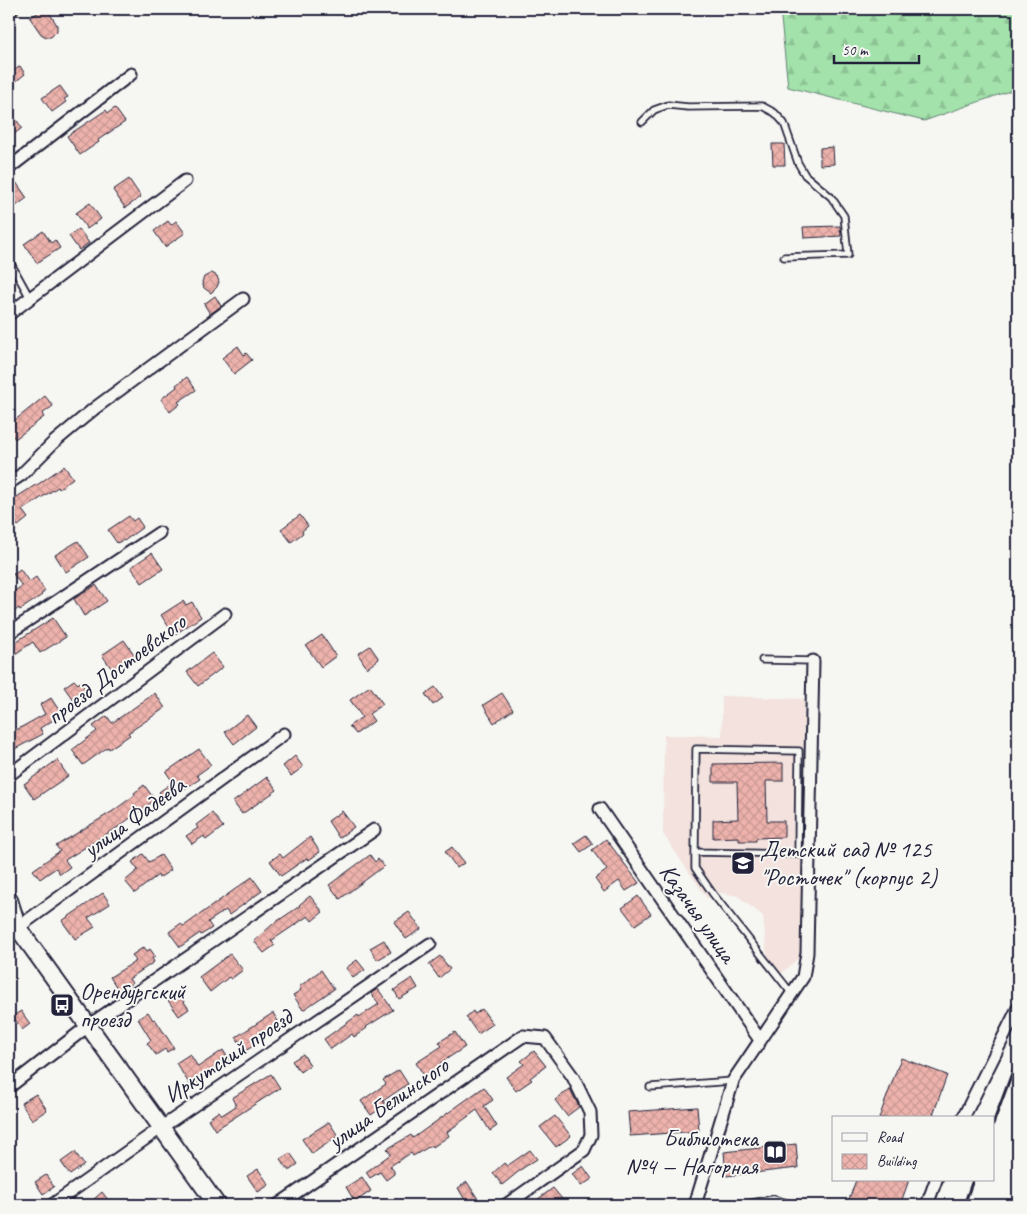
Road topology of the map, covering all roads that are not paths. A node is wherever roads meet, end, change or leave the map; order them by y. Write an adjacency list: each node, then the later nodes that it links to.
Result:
1 (12, 9): 2 (street)
2 (9, 11)
3 (131, 74): 5 (street)
4 (642, 122): 7 (lane)
5 (9, 168)
6 (184, 181): 9 (street)
7 (784, 257)
8 (9, 260): 9 (lane)
9 (30, 298): 11 (street)
10 (243, 299): 12 (street)
11 (9, 314)
12 (9, 483)
13 (159, 533): 15 (street)
14 (225, 614): 19 (street, проезд Достоевского)
15 (9, 633)
16 (762, 660): 17 (lane)
17 (813, 661): 26 (street)
18 (284, 734): 24 (street, улица Фадеева)
19 (9, 775)
20 (600, 809): 29 (street, Казачья улица)
21 (374, 830): 28 (street)
22 (695, 852): 22 (lane); 26 (lane)
23 (9, 900): 24 (street)
24 (13, 931): 28 (street)
25 (430, 944): 34 (street, Иркутский проезд)
26 (792, 994): 29 (street)
27 (1018, 1008): 33 (street)
28 (88, 1026): 31 (street); 34 (street)
29 (760, 1040): 30 (street)
30 (733, 1081): 32 (lane); 40 (street)
31 (9, 1087)
32 (650, 1087)
33 (964, 1116)
34 (162, 1127): 36 (street, Иркутский проезд); 37 (street)
35 (935, 1182): 43 (street)
36 (52, 1205)
37 (217, 1205)
38 (278, 1205): 39 (street, улица Белинского)
39 (506, 1205)
40 (695, 1205)
41 (741, 1205): 42 (lane)
42 (795, 1205)
43 (927, 1205)

